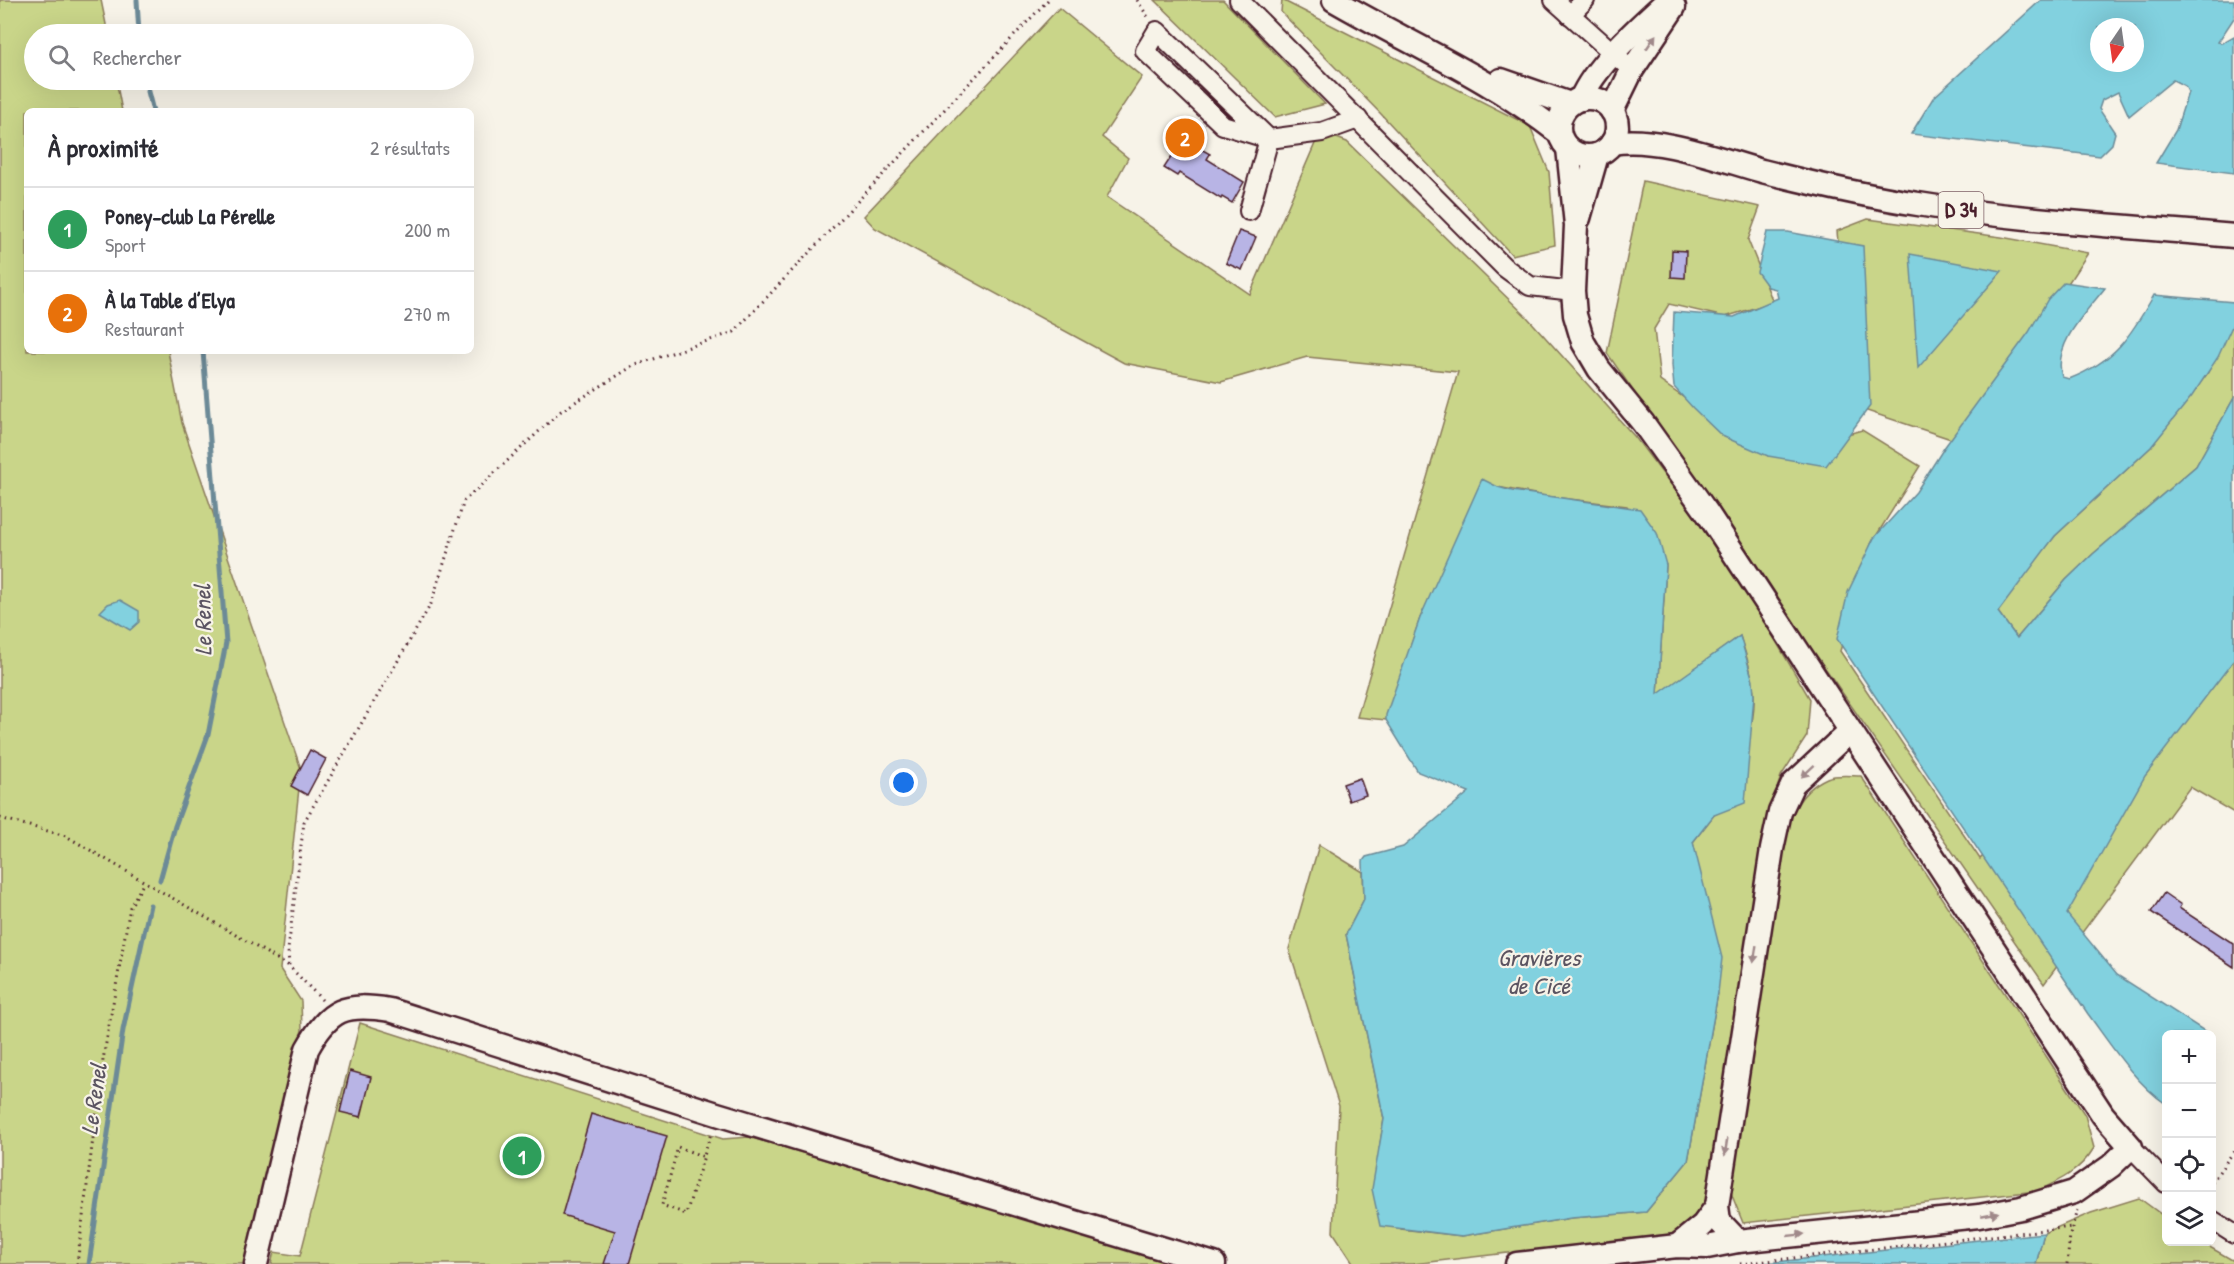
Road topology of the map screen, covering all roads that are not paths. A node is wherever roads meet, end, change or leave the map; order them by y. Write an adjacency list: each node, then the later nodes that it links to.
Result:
1 (1239, 0): 13 (street)
2 (1334, 0): 9 (main road)
3 (1554, 0): 7 (street)
4 (1585, 0): 7 (street)
5 (1668, 0): 8 (main road)
6 (1678, 0): 10 (main road, one-way to 6)
7 (1570, 15): 8 (street)
8 (1614, 54): 10 (street); 11 (main road)
9 (1452, 62): 11 (main road); 15 (main road)
10 (1632, 70): 12 (main road)
11 (1576, 101): 12 (main road); 15 (main road)
12 (1614, 115): 16 (main road); 17 (main road, D 34)
13 (1358, 119): 14 (street); 21 (street)
14 (1269, 139): 14 (street); 18 (street)
15 (1564, 140): 16 (main road); 19 (main road)
16 (1605, 149): 17 (main road, D 34); 19 (main road)
17 (1692, 152): 20 (main road, D 34)
18 (1249, 211)
19 (1576, 225): 21 (main road)
20 (2234, 236)
21 (1573, 291): 22 (main road)
22 (1850, 731): 23 (main road); 25 (main road, one-way to 25)
23 (2131, 1147): 24 (street); 28 (main road, one-way to 23)
24 (2162, 1179)
25 (1717, 1206): 28 (main road); 29 (main road)
26 (2216, 1223): 27 (street)
27 (2234, 1234)
28 (1738, 1241): 29 (main road)
29 (1677, 1246): 32 (main road)
30 (256, 1264): 31 (main road)
31 (1214, 1264)
32 (1517, 1264)

